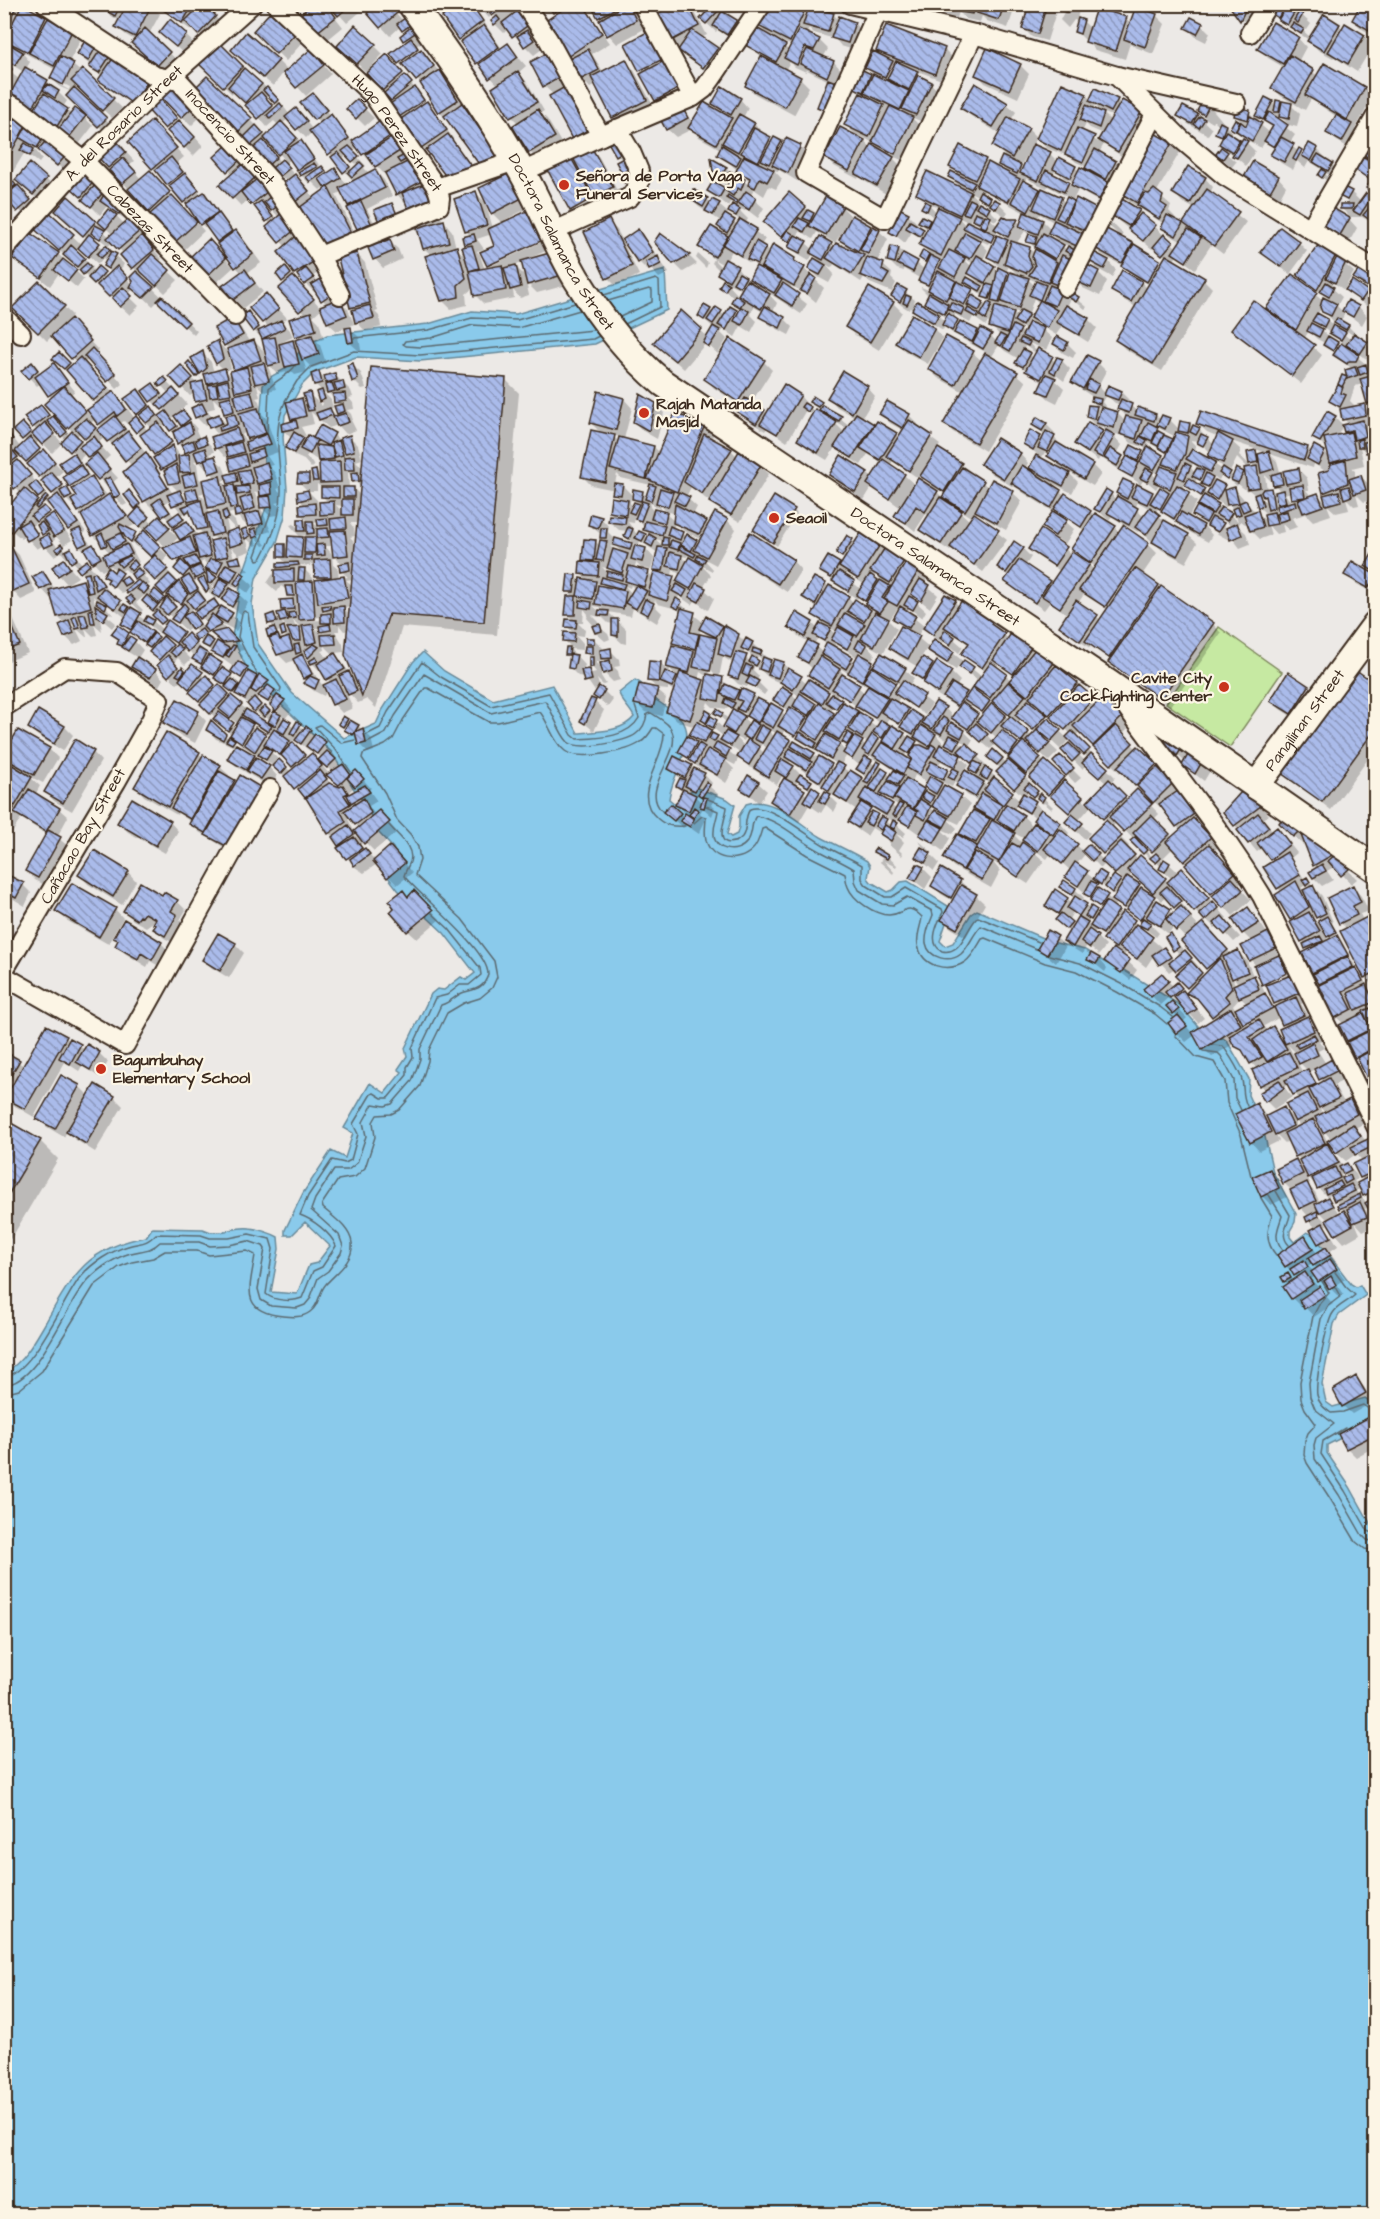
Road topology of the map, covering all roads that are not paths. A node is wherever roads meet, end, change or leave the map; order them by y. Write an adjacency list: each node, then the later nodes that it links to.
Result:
1 (46, 4): 14 (street, Inocencio Street)
2 (252, 4): 14 (street, A. del Rosario Street)
3 (276, 4): 23 (street, Hugo Perez Street)
4 (411, 4): 22 (main road, Doctora Salamanca Street)
5 (524, 4): 20 (street)
6 (642, 4): 15 (street)
7 (850, 4): 10 (street)
8 (1268, 4): 11 (street)
9 (759, 6): 15 (street)
10 (878, 11): 12 (street); 12 (street)
11 (1250, 33)
12 (974, 34): 13 (street)
13 (1117, 76): 17 (street); 18 (street)
14 (168, 79): 21 (street, A. del Rosario Street); 27 (street, Inocencio Street)
15 (693, 97): 20 (street)
16 (4, 101): 21 (street, Cabezas Street)
17 (1236, 103)
18 (1155, 114): 24 (street); 29 (street)
19 (1376, 116): 24 (street)
20 (609, 132): 22 (street); 25 (street)
21 (84, 161): 26 (street, A. del Rosario Street); 31 (street, Cabezas Street)
22 (519, 166): 23 (street); 25 (main road, Doctora Salamanca Street)
23 (437, 188): 27 (street, Hugo Perez Street)
24 (1310, 229): 28 (street)
25 (552, 232): 35 (main road, Doctora Salamanca Street)
26 (4, 249)
27 (320, 256): 30 (street, Inocencio Street)
28 (1376, 270)
29 (1066, 287)
30 (340, 295)
31 (235, 316)
32 (4, 317): 33 (street)
33 (21, 334)
34 (1376, 624): 37 (main road, Pangilinan Street)
35 (1108, 683): 37 (main road, Doctora Salamanca Street); 42 (street)
36 (4, 707): 40 (street, Cañacao Bay Street)
37 (1256, 786): 39 (main road, Doctora Salamanca Street)
38 (270, 789): 41 (street)
39 (1376, 870)
40 (4, 970)
41 (4, 976)
42 (1376, 1126)

